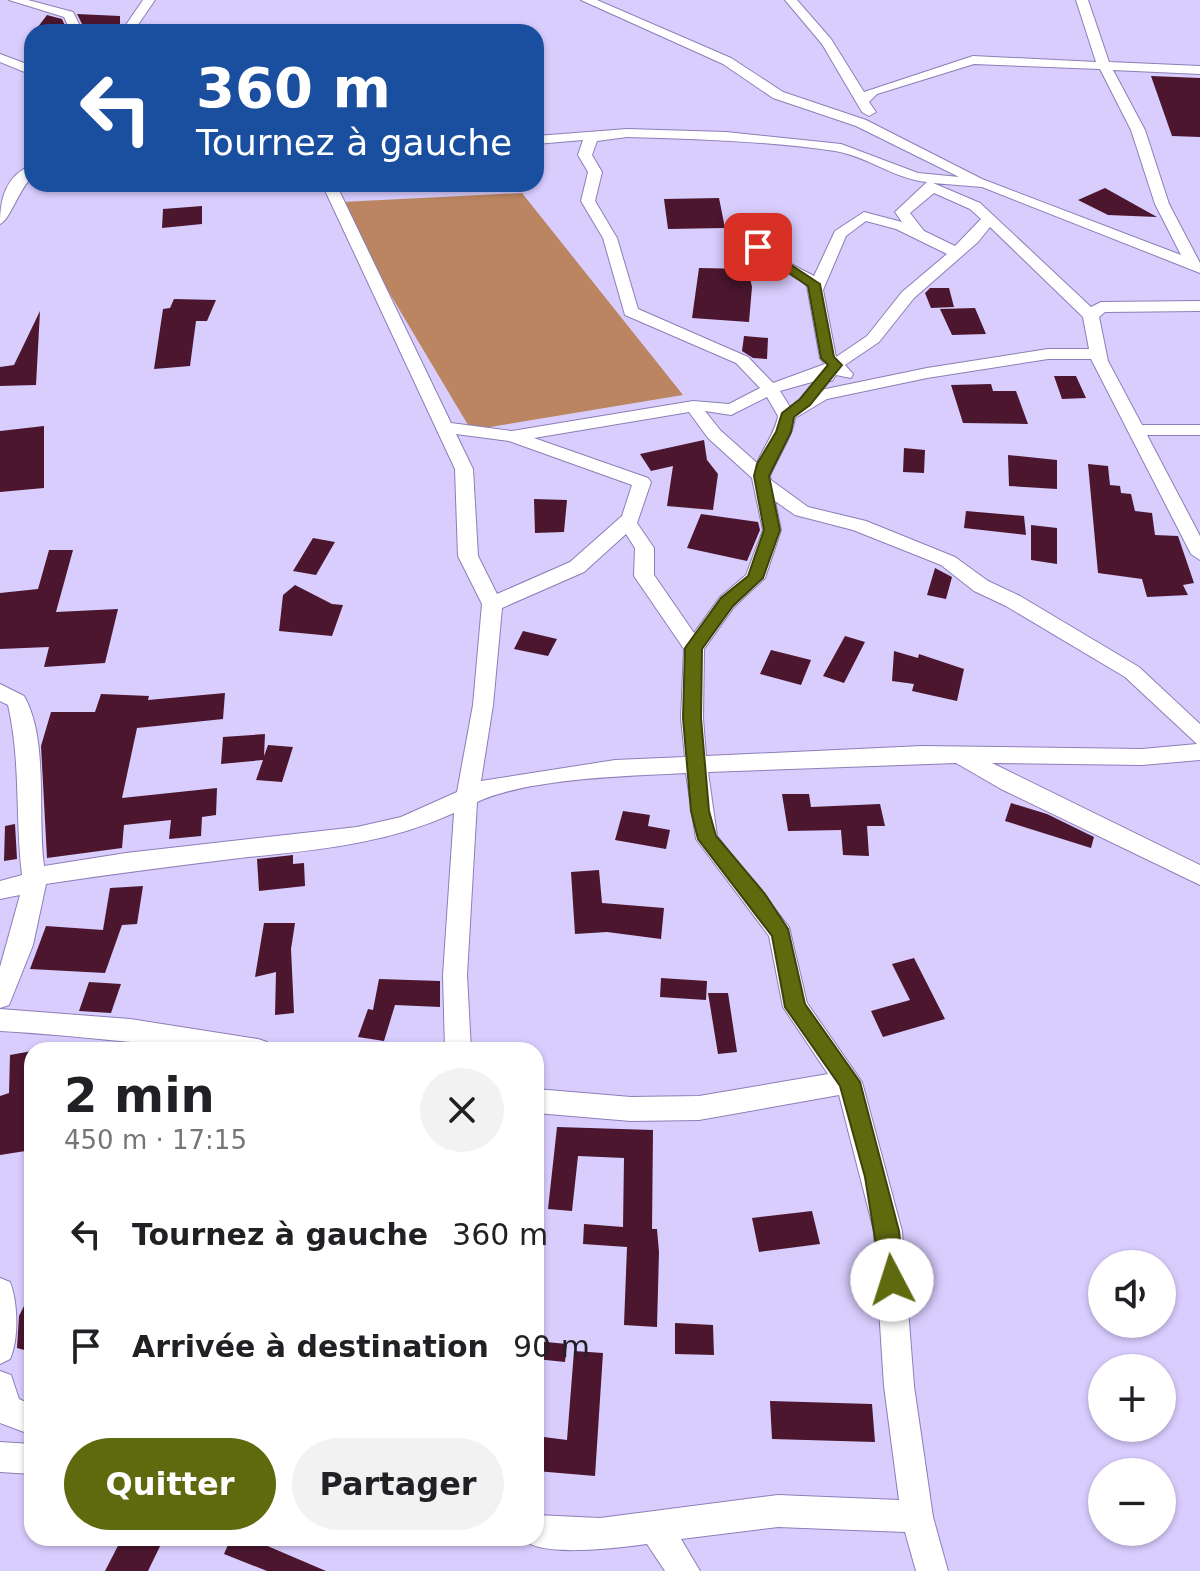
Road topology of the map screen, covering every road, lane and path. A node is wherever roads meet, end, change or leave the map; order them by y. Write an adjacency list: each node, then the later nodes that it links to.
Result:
1 (15, 0): 6 (street)
2 (149, 0): 7 (street)
3 (587, 0): 13 (street)
4 (791, 0): 12 (street)
5 (1082, 0): 9 (street)
6 (73, 24)
7 (130, 24)
8 (0, 58): 10 (street)
9 (1104, 66): 11 (street); 12 (street); 28 (street)
10 (24, 68)
11 (1200, 70)
12 (863, 101): 13 (street)
13 (878, 131): 18 (street)
14 (597, 135): 15 (street); 17 (street); 37 (street)
15 (544, 139)
16 (24, 177): 24 (street)
17 (916, 177): 18 (street); 19 (street)
18 (980, 187): 21 (street); 22 (street); 23 (street)
19 (932, 188): 22 (street); 26 (street)
20 (333, 192): 40 (street)
21 (1021, 196): 23 (street); 28 (street)
22 (955, 197): 23 (street)
23 (986, 217): 27 (street); 31 (street)
24 (0, 220)
25 (742, 234): 29 (street)
26 (919, 235): 27 (street); 29 (street)
27 (955, 252): 33 (street)
28 (1197, 267)
29 (815, 290): 33 (street)
30 (1200, 306): 31 (street)
31 (1091, 316): 32 (street)
32 (1099, 354): 36 (street); 41 (street)
33 (835, 365): 34 (street); 35 (street); 36 (street)
34 (822, 381): 35 (street); 36 (street); 39 (street)
35 (796, 382): 37 (street)
36 (876, 384): 39 (street)
37 (770, 389): 38 (street); 39 (street)
38 (693, 406): 43 (street); 44 (street)
39 (796, 409): 44 (street)
40 (445, 427): 43 (street); 47 (street)
41 (1136, 430): 42 (street); 46 (street)
42 (1200, 430)
43 (512, 436): 45 (street)
44 (763, 480): 48 (street); 50 (street)
45 (627, 522): 47 (street); 48 (street)
46 (1200, 554)
47 (492, 604): 54 (street)
48 (694, 648): 53 (street)
49 (0, 692): 56 (street)
50 (1200, 737)
51 (1200, 752): 52 (street)
52 (958, 755): 53 (street); 55 (street)
53 (698, 765): 54 (street); 62 (street)
54 (468, 795): 56 (street); 61 (street)
55 (1200, 876)
56 (34, 879): 57 (street); 58 (street)
57 (0, 890)
58 (0, 997)
59 (0, 1020): 60 (street)
60 (202, 1042)
61 (458, 1042)
62 (849, 1082): 63 (street); 70 (street)
63 (544, 1102)
64 (0, 1292): 65 (street)
65 (0, 1349)
66 (0, 1386): 67 (street)
67 (24, 1418)
68 (0, 1457): 69 (street)
69 (24, 1458)
70 (917, 1517): 71 (street); 74 (street)
71 (654, 1527): 72 (street); 73 (street)
72 (544, 1531)
73 (684, 1571)
74 (932, 1571)

